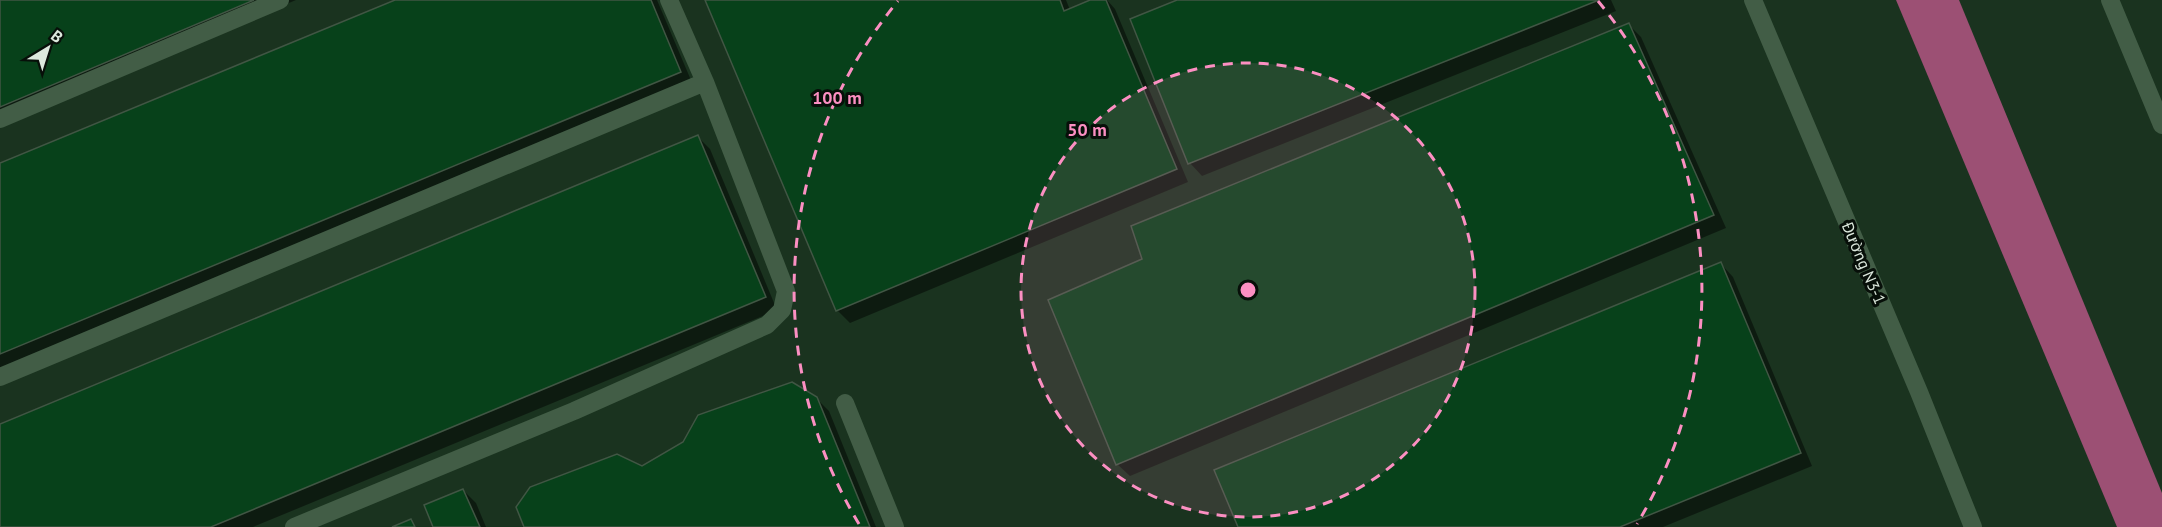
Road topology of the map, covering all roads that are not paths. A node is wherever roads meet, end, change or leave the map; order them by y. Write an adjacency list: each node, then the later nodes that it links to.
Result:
1 (280, 0): 6 (street)
2 (669, 0): 5 (street)
3 (1753, 0): 12 (street, Đường N3-1)
4 (2110, 0): 7 (street)
5 (705, 82): 8 (street); 10 (street)
6 (0, 118)
7 (2162, 125)
8 (0, 377)
9 (845, 403): 11 (street)
10 (294, 527)
11 (895, 527)
12 (1973, 527)

